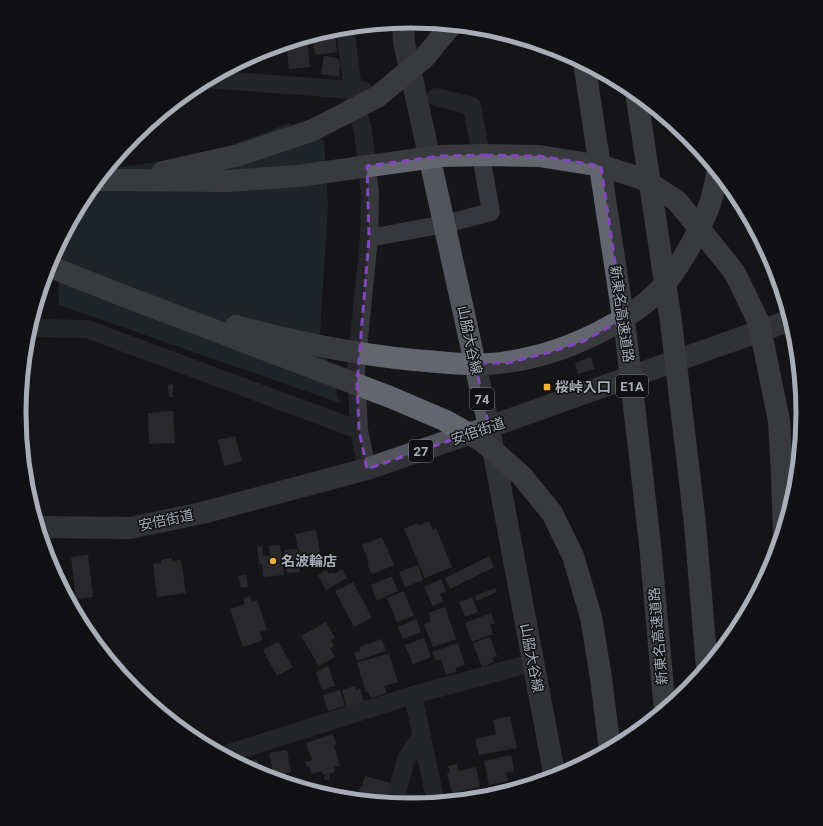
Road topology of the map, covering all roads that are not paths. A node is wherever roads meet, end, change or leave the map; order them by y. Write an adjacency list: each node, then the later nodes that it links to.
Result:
1 (403, 28): 13 (main road, 山脇大谷線 / 74)
2 (448, 29): 12 (highway, bridge)
3 (346, 33): 6 (street)
4 (585, 69): 27 (highway, 新東名高速道路 / E1A, bridge)
5 (218, 80): 6 (street)
6 (353, 90): 7 (street); 14 (street)
7 (394, 92)
8 (436, 97): 13 (street)
9 (637, 100): 24 (highway, bridge)
10 (716, 177): 16 (highway, bridge)
11 (105, 180): 12 (highway)
12 (123, 180): 22 (highway, bridge)
13 (445, 224): 14 (street); 19 (main road, 山脇大谷線 / 74)
14 (370, 238): 20 (street)
15 (54, 268): 16 (highway)
16 (124, 296): 29 (highway, bridge)
17 (786, 322): 19 (main road, 安倍街道 / 27)
18 (35, 328): 20 (street)
19 (489, 427): 21 (main road, 安倍街道 / 27); 25 (main road, 山脇大谷線 / 74)
20 (359, 430): 21 (street)
21 (367, 469): 23 (main road, 安倍街道 / 27)
22 (783, 515)
23 (43, 527)
24 (706, 661)
25 (532, 663): 26 (street); 31 (main road, 山脇大谷線 / 74)
26 (413, 695): 28 (street); 30 (street)
27 (663, 705)
28 (422, 735): 32 (street); 33 (street)
29 (609, 744)
30 (230, 753)
31 (554, 771)
32 (396, 798)
33 (435, 798)

